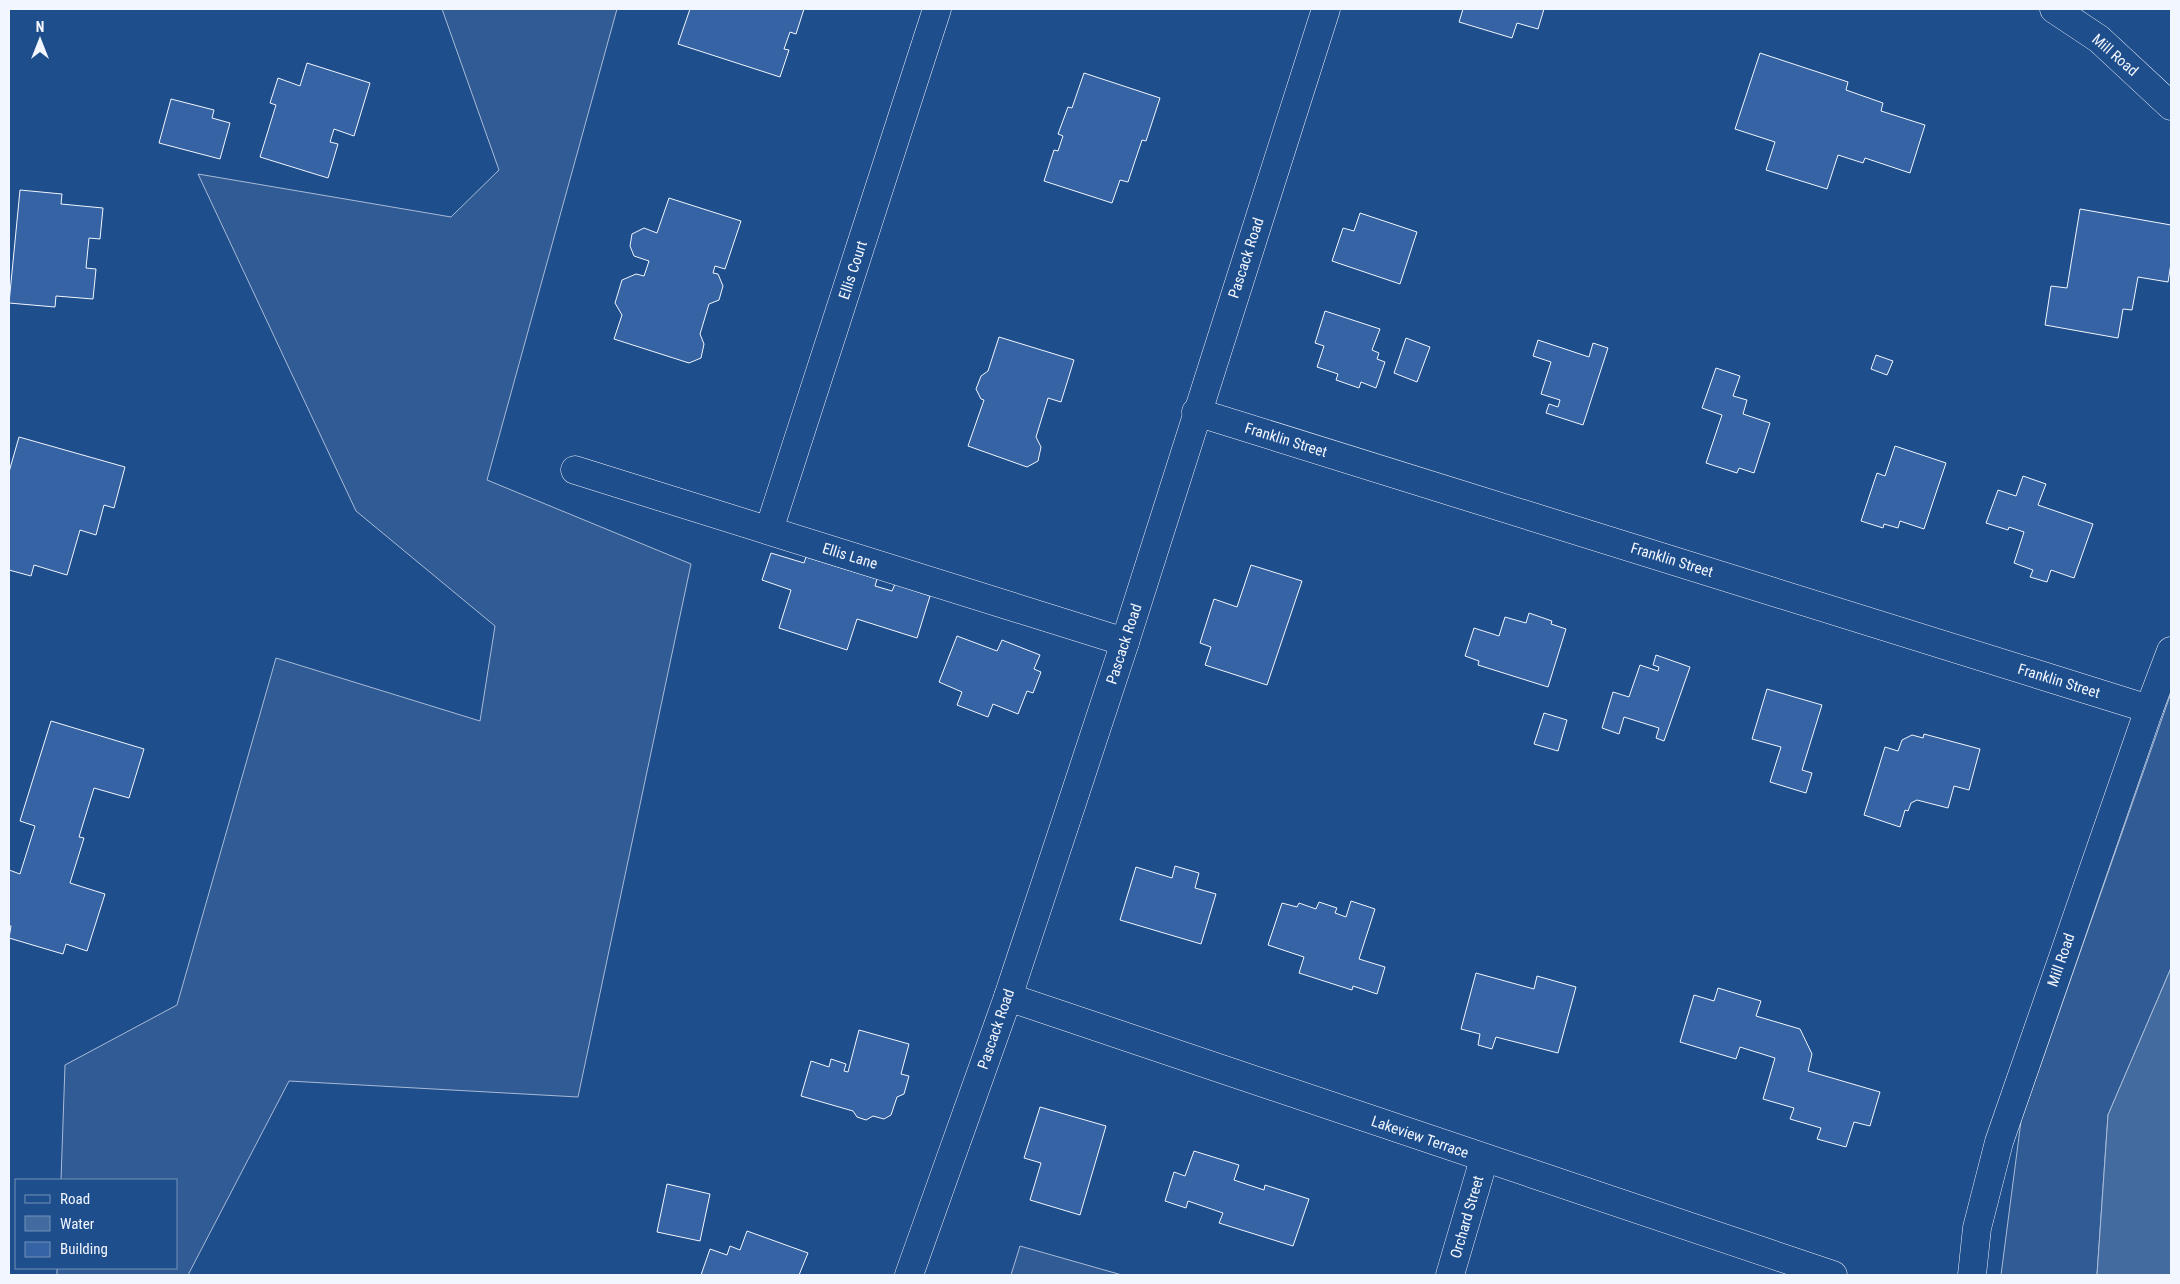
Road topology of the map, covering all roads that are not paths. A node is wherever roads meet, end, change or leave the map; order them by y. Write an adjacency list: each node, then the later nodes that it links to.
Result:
1 (937, 9): 7 (street, Ellis Court)
2 (1326, 9): 5 (street, Pascack Road)
3 (2054, 9): 4 (street, Mill Road)
4 (2171, 106)
5 (1196, 412): 8 (street, Pascack Road); 10 (street, Franklin Street)
6 (575, 470): 7 (street, Ellis Lane)
7 (769, 530): 8 (street, Ellis Lane)
8 (1125, 642): 11 (street, Pascack Road)
9 (2171, 651): 10 (street, Mill Road)
10 (2148, 709): 16 (street, Mill Road)
11 (1008, 998): 12 (street, Lakeview Terrace); 13 (street, Pascack Road)
12 (1484, 1159): 14 (street, Orchard Street); 15 (street, Lakeview Terrace)
13 (909, 1275)
14 (1450, 1275)
15 (1833, 1275)
16 (1972, 1275)

